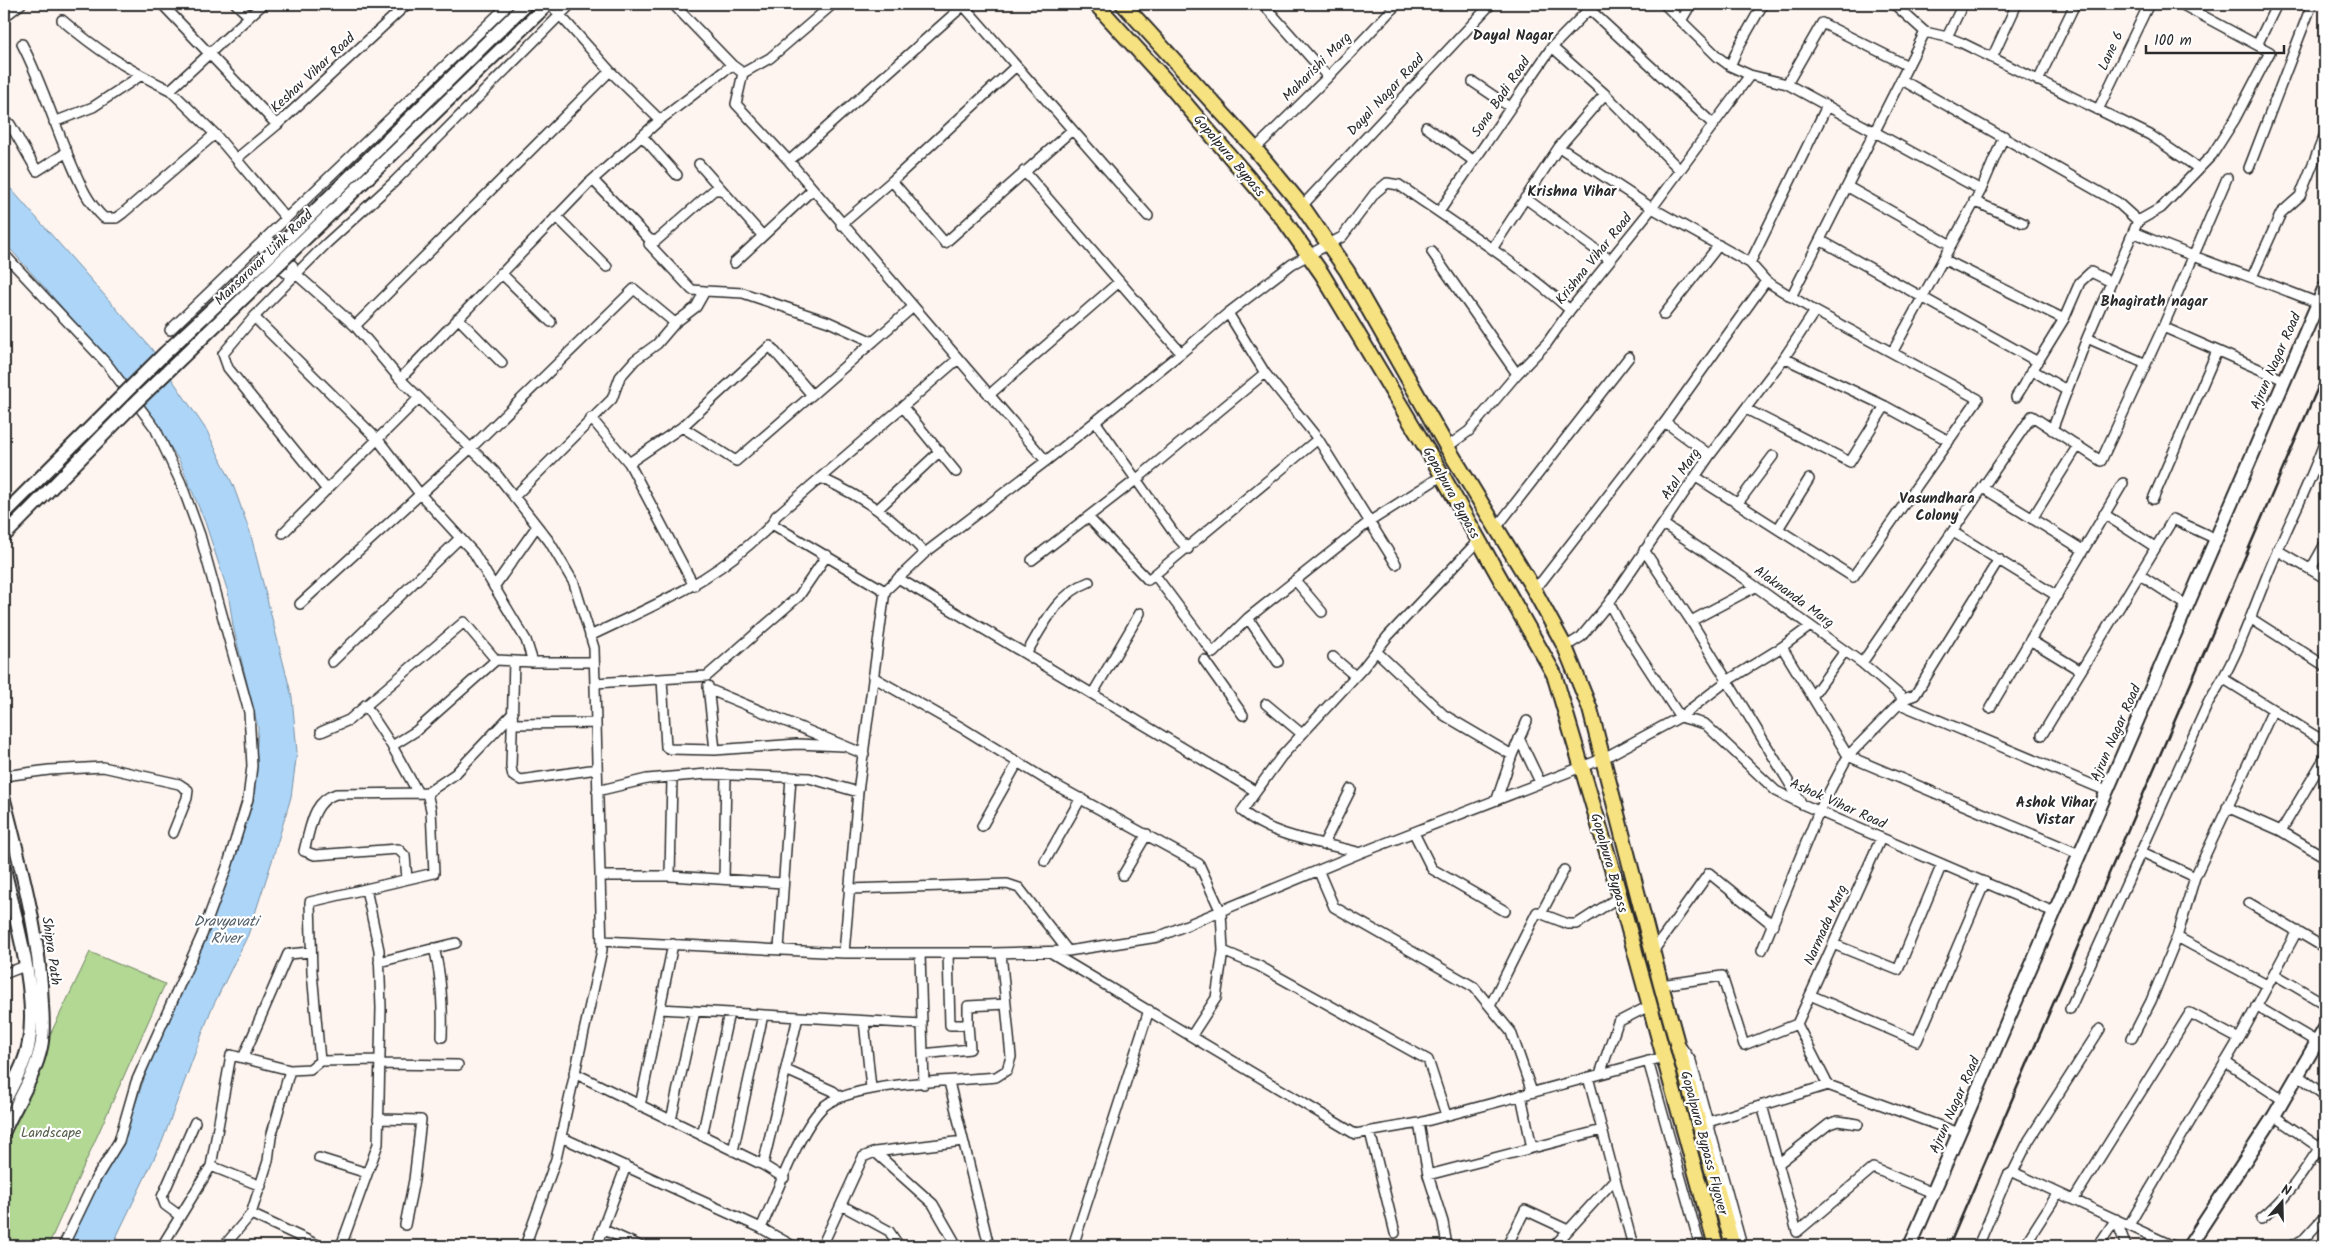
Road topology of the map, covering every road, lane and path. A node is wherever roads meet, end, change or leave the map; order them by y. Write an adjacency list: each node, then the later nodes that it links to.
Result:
1 (21, 4): 32 (street)
2 (162, 4): 40 (street)
3 (236, 4): 31 (street)
4 (262, 4): 31 (street)
5 (406, 4): 63 (street, Keshav Vihar Road)
6 (509, 4): 98 (street)
7 (524, 4): 199 (street, Mansarovar Link Road, bridge)
8 (549, 4): 30 (street); 211 (street, Mansarovar Link Road, bridge)
9 (571, 4): 30 (street)
10 (673, 4): 42 (street)
11 (833, 4): 47 (street)
12 (1096, 4): 113 (main road, Gopalpura Bypass)
13 (1123, 4): 73 (main road, Gopalpura Bypass)
14 (1398, 4): 50 (street, Maharishi Marg)
15 (1491, 4): 93 (street, Dayal Nagar Road)
16 (1664, 4): 34 (street)
17 (1691, 4): 34 (street)
18 (1763, 4): 43 (street)
19 (1894, 4): 35 (street)
20 (1963, 4): 36 (street)
21 (2016, 4): 41 (street)
22 (2075, 4): 52 (street)
23 (2148, 4): 59 (street, Lane 6)
24 (2181, 4): 38 (street)
25 (2277, 4): 38 (street)
26 (2312, 4): 80 (street)
27 (963, 5): 45 (street); 76 (street)
28 (1268, 6): 50 (street)
29 (1591, 6): 39 (street, Sona Badi Road); 64 (street)
30 (560, 14): 46 (street); 120 (street)
31 (249, 16): 40 (street)
32 (4, 17)
33 (62, 20): 49 (street)
34 (1681, 21): 43 (street)
35 (1926, 32): 36 (street); 44 (street)
36 (1947, 37): 41 (street)
37 (22, 44): 61 (street)
38 (2258, 44): 79 (street)
39 (1552, 47): 56 (street); 58 (street, Sona Badi Road)
40 (210, 53): 55 (street); 63 (street)
41 (1992, 58): 52 (street)
42 (732, 65): 47 (street); 60 (street)
43 (1730, 66): 48 (street)
44 (1908, 66): 51 (street); 54 (street)
45 (1015, 67): 66 (street); 86 (street)
46 (610, 71): 60 (street); 141 (street)
47 (743, 73): 76 (street)
48 (1750, 75): 54 (street); 64 (street, Krishna Vihar Road)
49 (140, 76): 55 (street); 61 (street)
50 (1328, 77): 73 (street, Maharishi Marg)
51 (1902, 80): 67 (street); 71 (street)
52 (2038, 81): 59 (street)
53 (1473, 82): 58 (street)
54 (1787, 84): 57 (street)
55 (170, 90): 68 (street)
56 (1605, 94): 72 (street); 81 (street)
57 (1827, 106): 67 (street); 118 (street)
58 (1510, 107): 77 (street, Sona Badi Road)
59 (2098, 110): 79 (street)
60 (660, 120): 70 (street)
61 (54, 122): 74 (street)
62 (10, 124): 74 (street)
63 (277, 125): 75 (street, Keshav Vihar Road)
64 (1714, 125): 81 (street, Krishna Vihar Road)
65 (1426, 127): 77 (street)
66 (1072, 130): 82 (street); 97 (street)
67 (1876, 133): 87 (street); 90 (street)
68 (215, 134): 74 (street); 75 (street)
69 (2325, 134): 122 (street)
70 (642, 136): 83 (street); 85 (street)
71 (2004, 136): 90 (street); 99 (street)
72 (1560, 147): 91 (street); 94 (street)
73 (1255, 149): 93 (main road, Gopalpura Bypass)
74 (67, 152)
75 (236, 159): 98 (street)
76 (788, 161): 89 (street)
77 (1474, 161): 95 (street, Sona Badi Road)
78 (699, 164): 88 (street)
79 (2198, 168): 99 (street)
80 (2249, 168)
81 (1680, 170): 94 (street, Krishna Vihar Road)
82 (1024, 171): 86 (street); 124 (street)
83 (677, 175)
84 (2227, 178): 114 (street)
85 (593, 180): 88 (street); 96 (street)
86 (892, 182): 101 (street)
87 (1848, 187): 104 (street); 109 (street)
88 (722, 190): 103 (street)
89 (812, 190): 101 (street); 103 (street)
90 (1981, 190): 92 (street)
91 (1525, 198): 110 (street); 116 (street)
92 (1974, 201): 100 (street); 109 (street)
93 (1302, 206): 107 (main road, Gopalpura Bypass)
94 (1652, 208): 108 (street); 116 (street, Krishna Vihar Road)
95 (1440, 212): 107 (street); 110 (street)
96 (556, 216): 119 (street); 121 (street)
97 (1148, 216)
98 (285, 217): 105 (street)
99 (2138, 221): 102 (street)
100 (2023, 223)
101 (841, 225): 131 (street)
102 (2133, 232): 114 (street); 125 (street)
103 (762, 235): 117 (street)
104 (1820, 240): 128 (street); 129 (street)
105 (264, 241): 120 (street); 143 (street)
106 (649, 244): 127 (street)
107 (1328, 244): 113 (street); 177 (main road, Gopalpura Bypass)
108 (1719, 245): 118 (street); 135 (street)
109 (1951, 245): 115 (street)
110 (1492, 249): 132 (street)
111 (1432, 252): 157 (street)
112 (4, 254): 475 (street)
113 (1308, 254): 134 (street); 186 (main road, Gopalpura Bypass)
114 (2193, 258): 122 (street); 142 (street)
115 (1943, 259): 129 (street); 138 (street)
116 (1610, 260): 132 (street, Krishna Vihar Road)
117 (734, 263)
118 (1750, 263): 123 (street)
119 (607, 266)
120 (294, 273): 136 (street); 141 (street)
121 (501, 273): 137 (street); 139 (street)
122 (2252, 277): 130 (street)
123 (1766, 281): 128 (street); 170 (street)
124 (1119, 282): 148 (street); 162 (street)
125 (2111, 282): 138 (street); 144 (street)
126 (2325, 287): 130 (street, Ajrun Nagar Road)
127 (704, 290): 140 (street); 145 (street)
128 (1791, 296): 133 (street)
129 (1923, 296): 146 (street); 152 (street)
130 (2318, 303): 159 (street, Ajrun Nagar Road)
131 (913, 307): 145 (street); 151 (street)
132 (1570, 310): 157 (street, Krishna Vihar Road)
133 (1815, 311): 146 (street); 150 (street, Atal Marg)
134 (1228, 312): 148 (street); 156 (street)
135 (1664, 315)
136 (254, 317): 175 (street); 193 (street)
137 (458, 318): 153 (street); 158 (street)
138 (2064, 319): 152 (street)
139 (551, 322)
140 (675, 323): 168 (street); 178 (street)
141 (355, 326): 158 (street)
142 (2163, 327): 147 (street); 154 (street)
143 (170, 330)
144 (2087, 338): 154 (street); 160 (street)
145 (873, 342): 161 (street)
146 (1893, 351): 176 (street)
147 (2217, 351): 159 (street); 196 (street)
148 (1181, 353): 169 (street)
149 (1629, 357): 207 (street)
150 (1784, 358): 165 (street); 167 (street, Atal Marg)
151 (958, 359): 162 (street); 166 (street)
152 (2038, 362): 155 (street)
153 (502, 363)
154 (2144, 363): 179 (street)
155 (2032, 370): 160 (street); 163 (street)
156 (1265, 373): 173 (street); 189 (street)
157 (1517, 374): 177 (street, Krishna Vihar Road)
158 (400, 379): 164 (street)
159 (2284, 380): 213 (street, Ajrun Nagar Road)
160 (2066, 390): 172 (street)
161 (812, 395): 171 (street); 171 (street)
162 (989, 395): 183 (street)
163 (2016, 397)
164 (419, 398): 175 (street); 178 (street)
165 (1885, 406): 167 (street); 176 (street)
166 (903, 407): 180 (street); 188 (street)
167 (1746, 409): 181 (street, Atal Marg)
168 (591, 418): 184 (street); 195 (street)
169 (1095, 421): 183 (street); 189 (street)
170 (1665, 422): 181 (street); 236 (street)
171 (682, 427): 184 (street)
172 (2052, 430): 179 (street); 192 (street)
173 (1318, 439): 203 (street); 217 (street)
174 (2325, 440): 220 (street)
175 (378, 441): 193 (street); 194 (street)
176 (1949, 441): 208 (street)
177 (1447, 447): 207 (main road, Gopalpura Bypass)
178 (470, 448): 194 (street); 195 (street)
179 (2078, 448): 202 (street)
180 (940, 451): 185 (street); 198 (street)
181 (1710, 455): 187 (street, Atal Marg)
182 (1773, 456): 197 (street)
183 (1046, 461): 221 (street)
184 (629, 463): 233 (street)
185 (956, 472)
186 (1443, 476): 203 (street); 214 (main road, Gopalpura Bypass)
187 (1696, 477): 197 (street); 205 (street, Atal Marg)
188 (821, 478): 198 (street); 204 (street)
189 (1137, 479): 201 (street); 217 (street)
190 (1809, 479): 208 (street)
191 (2123, 483): 200 (street)
192 (1983, 488): 202 (street); 209 (street)
193 (327, 490): 210 (street)
194 (420, 494): 212 (street); 240 (street)
195 (514, 497): 206 (street)
196 (2153, 499)
197 (1738, 503): 208 (street)
198 (878, 509): 221 (street)
199 (4, 514)
200 (2104, 514): 216 (street); 219 (street)
201 (1088, 517): 224 (street); 227 (street)
202 (2032, 519): 219 (street)
203 (1369, 522): 225 (street); 231 (street)
204 (772, 524): 222 (street); 233 (street)
205 (1663, 524): 218 (street, Atal Marg); 235 (street, Alaknanda Marg)
206 (537, 526): 234 (street); 248 (street)
207 (1496, 528): 236 (main road, Gopalpura Bypass)
208 (1778, 529)
209 (1953, 532): 223 (street); 263 (street)
210 (283, 533)
211 (4, 536)
212 (460, 538): 234 (street); 259 (street)
213 (2216, 539): 216 (street); 241 (street, Ajrun Nagar Road)
214 (1478, 541): 252 (street); 301 (main road, Gopalpura Bypass)
215 (2325, 544): 226 (street)
216 (2155, 547): 228 (street)
217 (1188, 548): 227 (street)
218 (1644, 550): 239 (street, Atal Marg); 246 (street)
219 (2083, 550): 238 (street)
220 (2277, 550): 226 (street); 245 (street)
221 (925, 553): 229 (street)
222 (827, 555): 237 (street); 266 (street)
223 (1999, 559): 238 (street); 276 (street)
224 (1032, 560)
225 (1396, 564)
226 (2311, 569): 230 (street)
227 (1155, 575): 254 (street)
228 (2140, 575): 241 (street); 265 (street)
229 (898, 578): 237 (street); 255 (street)
230 (2325, 578)
231 (1295, 580): 242 (street); 244 (street)
232 (1089, 582): 255 (street)
233 (694, 586): 248 (street)
234 (494, 587): 260 (street)
235 (1755, 587): 246 (street); 247 (street, Alaknanda Marg)
236 (1533, 588): 250 (main road, Gopalpura Bypass)
237 (885, 590): 268 (street)
238 (2057, 596): 249 (street)
239 (1610, 603): 250 (street, Atal Marg); 283 (street)
240 (300, 604)
241 (2188, 606): 311 (street, Ajrun Nagar Road)
242 (1322, 612)
243 (1140, 613): 274 (street)
244 (1248, 618): 254 (street); 262 (street)
245 (2250, 618): 264 (street); 270 (street)
246 (1691, 621): 271 (street)
247 (1809, 627): 251 (street); 253 (street, Alaknanda Marg)
248 (590, 636): 261 (street)
249 (2030, 640): 265 (street); 279 (street)
250 (1565, 647): 299 (main road, Gopalpura Bypass)
251 (1782, 647): 271 (street); 275 (street)
252 (1376, 651): 267 (street); 295 (street)
253 (1845, 651): 263 (street, Alaknanda Marg); 275 (street)
254 (1213, 653): 282 (street)
255 (1026, 654): 274 (street)
256 (1333, 657): 267 (street)
257 (496, 660): 258 (street); 278 (street); 292 (street)
258 (514, 661): 260 (street); 281 (street)
259 (332, 662)
260 (533, 662): 261 (street)
261 (594, 662): 272 (street)
262 (1278, 662)
263 (1862, 663): 276 (street, Alaknanda Marg)
264 (2325, 666)
265 (2081, 671): 289 (street)
266 (707, 676): 269 (street); 273 (street)
267 (1355, 676): 288 (street)
268 (873, 677): 298 (street); 300 (street)
269 (662, 679): 272 (street); 294 (street)
270 (2224, 679): 280 (street); 327 (street)
271 (1727, 681): 283 (street); 316 (street)
272 (595, 683): 285 (street)
273 (708, 689): 293 (street); 294 (street)
274 (1093, 693): 310 (street)
275 (1812, 697): 296 (street)
276 (1902, 701): 296 (street); 311 (street, Alaknanda Marg)
277 (1266, 704): 288 (street)
278 (365, 705): 287 (street); 292 (street)
279 (1990, 708)
280 (2273, 710): 291 (street); 318 (street)
281 (513, 714): 286 (street); 313 (street)
282 (1243, 714)
283 (1680, 717): 299 (street); 316 (street, Ashok Vihar Road)
284 (1527, 720): 290 (street)
285 (596, 723): 286 (street); 302 (street)
286 (512, 724): 302 (street)
287 (322, 732)
288 (1302, 734): 310 (street)
289 (2042, 735)
290 (1519, 738): 295 (street); 307 (street)
291 (2325, 742)
292 (392, 746): 313 (street)
293 (843, 746): 294 (street); 298 (street)
294 (715, 750)
295 (1512, 755): 315 (street)
296 (1848, 756): 319 (street); 329 (street)
297 (2325, 757): 321 (street)
298 (864, 759): 312 (street)
299 (1602, 759): 301 (street); 362 (main road, Gopalpura Bypass)
300 (1018, 762): 314 (street); 320 (street)
301 (1581, 765): 307 (street); 346 (main road, Gopalpura Bypass)
302 (597, 769): 309 (street)
303 (726, 774): 305 (street); 306 (street); 340 (street)
304 (4, 776): 322 (street)
305 (672, 777): 309 (street); 338 (street)
306 (791, 777): 312 (street); 343 (street)
307 (1540, 782): 315 (street)
308 (1351, 789): 326 (street)
309 (597, 791): 337 (street)
310 (1255, 791): 326 (street)
311 (2107, 791): 329 (street, Ajrun Nagar Road)
312 (858, 792): 345 (street)
313 (422, 793): 341 (street); 341 (street)
314 (1081, 798): 324 (street); 331 (street)
315 (1497, 799): 323 (street)
316 (1802, 804): 319 (street, Ashok Vihar Road)
317 (5, 807): 437 (street, Shipra Path)
318 (2227, 807): 321 (street); 339 (street)
319 (1819, 811): 325 (street, Ashok Vihar Road); 352 (street)
320 (982, 826)
321 (2281, 831): 330 (street)
322 (173, 833)
323 (1414, 833): 328 (street); 348 (street)
324 (1147, 834): 336 (street); 349 (street)
325 (1881, 838): 332 (street, Ashok Vihar Road); 358 (street, Narmada Marg)
326 (1323, 845): 328 (street)
327 (2142, 852): 339 (street); 385 (street)
328 (1360, 853): 335 (street)
329 (2078, 854): 351 (street, Ajrun Nagar Road)
330 (2325, 857)
331 (1045, 861)
332 (1942, 864): 342 (street, Ashok Vihar Road); 358 (street)
333 (4, 868): 373 (street, Shipra Path)
334 (1564, 870): 350 (street)
335 (1318, 872): 349 (street); 381 (street)
336 (1122, 875)
337 (601, 876): 338 (street); 355 (street)
338 (670, 876): 340 (street)
339 (2195, 877): 354 (street)
340 (724, 879): 343 (street)
341 (406, 880): 344 (street)
342 (1985, 882): 351 (street, Ashok Vihar Road); 378 (street)
343 (783, 883): 361 (street)
344 (366, 889): 366 (street); 372 (street)
345 (849, 889): 364 (street); 368 (street)
346 (1619, 897): 350 (street); 382 (main road, Gopalpura Bypass)
347 (2249, 903): 353 (street)
348 (1505, 911)
349 (1221, 912): 364 (street); 365 (street)
350 (1542, 912): 381 (street)
351 (2056, 913): 440 (street, Ajrun Nagar Road)
352 (1772, 925): 362 (street); 363 (street)
353 (2297, 931): 360 (street); 375 (street)
354 (2177, 937): 376 (street); 399 (street)
355 (602, 941): 357 (street); 413 (street)
356 (456, 943): 359 (street)
357 (673, 944): 361 (street); 384 (street)
358 (1833, 944): 378 (street, Narmada Marg)
359 (434, 948): 372 (street); 398 (street)
360 (2325, 948)
361 (780, 949): 368 (street)
362 (1654, 950): 377 (main road, Gopalpura Bypass)
363 (1762, 950)
364 (1068, 951): 367 (street)
365 (1223, 951): 397 (street); 429 (street)
366 (312, 952): 405 (street); 406 (street)
367 (1050, 952): 371 (street); 386 (street)
368 (844, 953): 369 (street)
369 (920, 953): 370 (street); 392 (street)
370 (948, 953): 371 (street); 394 (street)
371 (1001, 953): 379 (street)
372 (380, 962): 408 (street)
373 (25, 966): 374 (street); 426 (street, Shipra Path)
374 (4, 974)
375 (2274, 974): 376 (street); 380 (street)
376 (2267, 984): 383 (street)
377 (1661, 985): 393 (street); 401 (main road, Gopalpura Bypass)
378 (1810, 995): 393 (street, Narmada Marg)
379 (1006, 1004): 394 (street); 417 (street)
380 (2325, 1004)
381 (1490, 1006): 421 (street)
382 (1649, 1006): 404 (main road, Gopalpura Bypass); 414 (street)
383 (2256, 1006): 400 (street); 402 (street)
384 (660, 1009): 387 (street); 428 (street)
385 (2070, 1009)
386 (1149, 1010): 397 (street); 488 (street)
387 (695, 1011): 388 (street); 432 (street)
388 (728, 1013): 389 (street); 441 (street)
389 (763, 1015): 390 (street); 447 (street)
390 (798, 1017): 391 (street); 412 (street)
391 (864, 1021): 392 (street); 420 (street)
392 (922, 1024): 403 (street)
393 (1797, 1024): 419 (street)
394 (968, 1025): 403 (street)
395 (2325, 1028): 402 (street)
396 (2100, 1029): 454 (street)
397 (1192, 1035): 439 (street)
398 (442, 1037)
399 (2132, 1038)
400 (2239, 1039): 409 (street); 462 (street)
401 (1677, 1040): 434 (street); 495 (main road, Gopalpura Bypass Flyover)
402 (2317, 1042): 415 (street)
403 (923, 1054): 418 (street)
404 (1664, 1057): 407 (street); 494 (main road, Gopalpura Bypass Flyover)
405 (243, 1058): 411 (street); 452 (street)
406 (320, 1061): 408 (street); 411 (street)
407 (1648, 1061): 414 (street); 493 (street)
408 (380, 1062): 410 (street); 431 (street)
409 (2225, 1062): 425 (street); 470 (street)
410 (458, 1064)
411 (290, 1070): 459 (street)
412 (786, 1070): 424 (street); 451 (street)
413 (574, 1074): 428 (street); 442 (street)
414 (1600, 1074): 416 (street)
415 (2298, 1075): 423 (street); 425 (street)
416 (1588, 1077): 421 (street); 438 (street)
417 (949, 1082): 418 (street); 444 (street)
418 (924, 1084): 420 (street)
419 (1828, 1085): 427 (street); 440 (street)
420 (871, 1088): 424 (street)
421 (1532, 1092): 422 (street)
422 (1521, 1095): 429 (street); 445 (street)
423 (2325, 1096)
424 (840, 1097): 457 (street)
425 (2283, 1100): 430 (street)
426 (4, 1102)
427 (1762, 1105): 434 (street); 450 (street)
428 (640, 1106): 432 (street)
429 (1446, 1115): 435 (street)
430 (2274, 1116): 446 (street); 503 (street)
431 (378, 1119): 455 (street); 469 (street)
432 (671, 1120): 441 (street)
433 (195, 1122): 465 (street)
434 (1708, 1122): 496 (street)
435 (1419, 1123): 439 (street); 456 (street)
436 (1858, 1124): 450 (street)
437 (4, 1130)
438 (1602, 1130): 445 (street); 458 (street)
439 (1370, 1132): 474 (street)
440 (1959, 1133): 461 (street, Ajrun Nagar Road)
441 (702, 1136): 447 (street)
442 (560, 1137): 453 (street); 480 (street)
443 (2325, 1139): 446 (street)
444 (964, 1141): 448 (street); 487 (street)
445 (1532, 1148): 456 (street)
446 (2320, 1148): 468 (street)
447 (733, 1150): 451 (street)
448 (875, 1152): 463 (street); 486 (street)
449 (319, 1158): 455 (street)
450 (1778, 1164): 461 (street)
451 (764, 1165): 457 (street)
452 (211, 1166): 459 (street); 465 (street)
453 (626, 1166): 471 (street); 472 (street)
454 (2013, 1172): 460 (street); 498 (street)
455 (368, 1173): 479 (street)
456 (1428, 1175): 489 (street)
457 (784, 1178): 471 (street)
458 (1615, 1179): 473 (street); 492 (street)
459 (261, 1186): 464 (street)
460 (2058, 1192): 462 (street); 499 (street)
461 (1933, 1193): 497 (street, Ajrun Nagar Road)
462 (2074, 1199): 467 (street)
463 (841, 1204): 484 (street); 485 (street)
464 (251, 1214): 477 (street); 478 (street)
465 (180, 1216): 476 (street)
466 (2325, 1216): 504 (street)
467 (2116, 1219): 470 (street); 500 (street); 501 (street)
468 (2261, 1219)
469 (405, 1225)
470 (2129, 1225): 502 (street)
471 (761, 1228): 483 (street)
472 (602, 1229): 481 (street); 482 (street)
473 (1568, 1230): 490 (street); 491 (street)
474 (1395, 1233)
475 (63, 1246)
476 (162, 1246)
477 (224, 1246)
478 (320, 1246)
479 (341, 1246)
480 (525, 1246)
481 (596, 1246)
482 (640, 1246)
483 (793, 1246)
484 (822, 1246)
485 (899, 1246)
486 (957, 1246)
487 (989, 1246)
488 (1073, 1246)
489 (1448, 1246)
490 (1507, 1246)
491 (1554, 1246)
492 (1634, 1246)
493 (1700, 1246)
494 (1716, 1246)
495 (1733, 1246)
496 (1742, 1246)
497 (1910, 1246)
498 (1978, 1246)
499 (2024, 1246)
500 (2098, 1246)
501 (2126, 1246)
502 (2173, 1246)
503 (2189, 1246)
504 (2292, 1246)

